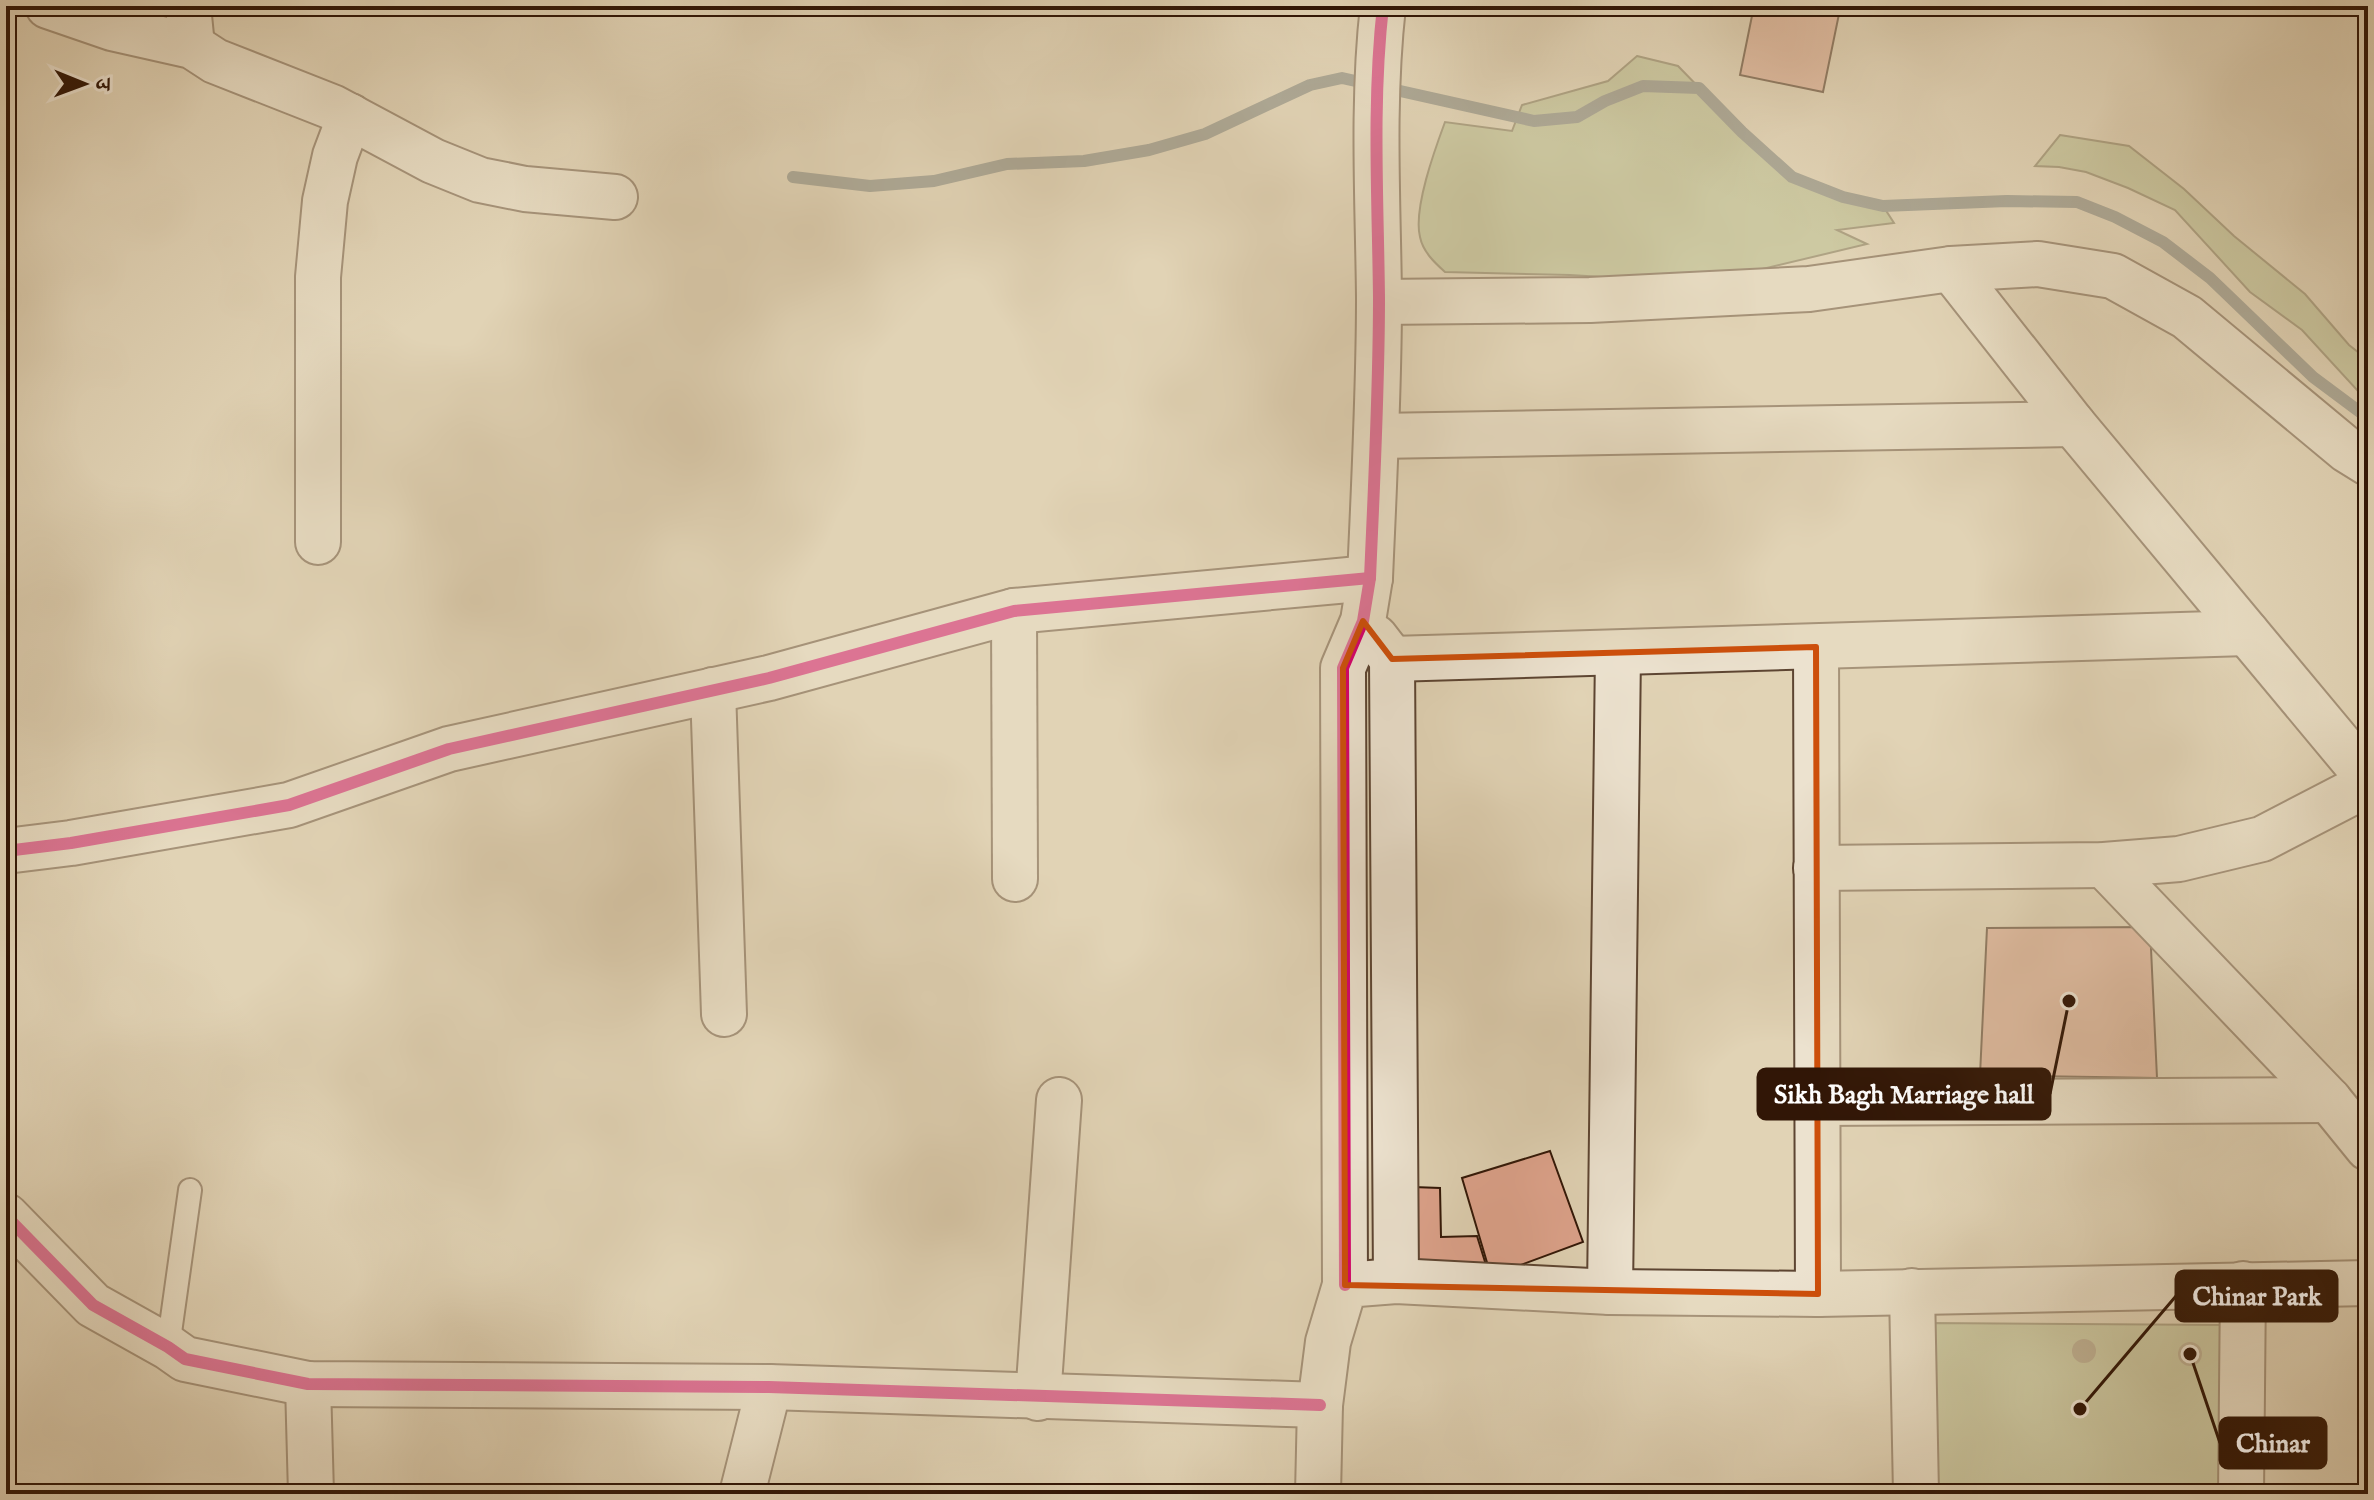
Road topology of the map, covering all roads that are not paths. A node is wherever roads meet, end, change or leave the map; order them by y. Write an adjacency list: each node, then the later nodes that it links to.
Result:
1 (48, 6): 3 (street)
2 (1382, 22): 7 (street)
3 (190, 26): 4 (street)
4 (350, 116): 5 (street); 11 (street)
5 (615, 197)
6 (1951, 269): 7 (street); 8 (street); 10 (street)
7 (1379, 302): 9 (street)
8 (2073, 424): 9 (street); 15 (street)
9 (1376, 436): 12 (street)
10 (2368, 463)
11 (318, 542)
12 (1370, 578): 13 (street); 14 (street)
13 (1014, 611): 19 (street); 24 (street)
14 (1363, 621): 18 (street); 35 (street)
15 (2247, 633): 16 (street); 20 (street)
16 (1816, 647): 17 (street); 23 (street)
17 (1618, 653): 18 (street); 37 (street)
18 (1392, 659): 32 (street)
19 (713, 690): 21 (street); 25 (street)
20 (2368, 781): 22 (street)
21 (6, 851)
22 (2104, 865): 23 (street); 27 (street)
23 (1816, 868): 28 (street)
24 (1015, 879)
25 (724, 1014)
26 (1059, 1100): 42 (street)
27 (2329, 1100): 28 (street); 29 (street)
28 (1819, 1103): 38 (street)
29 (2368, 1148)
30 (190, 1190): 39 (lane)
31 (6, 1216): 39 (street)
32 (1396, 1281): 35 (street); 37 (street)
33 (2368, 1283): 34 (street)
34 (2243, 1284): 36 (street); 48 (street)
35 (1345, 1285): 43 (street)
36 (1912, 1291): 38 (street); 47 (street)
37 (1610, 1292): 38 (street)
38 (1818, 1294)
39 (168, 1347): 40 (street)
40 (308, 1384): 41 (street); 44 (street)
41 (769, 1387): 42 (street); 45 (street)
42 (1038, 1398): 43 (street)
43 (1320, 1405): 46 (street)
44 (311, 1494)
45 (742, 1494)
46 (1318, 1494)
47 (1916, 1494)
48 (2241, 1494)

